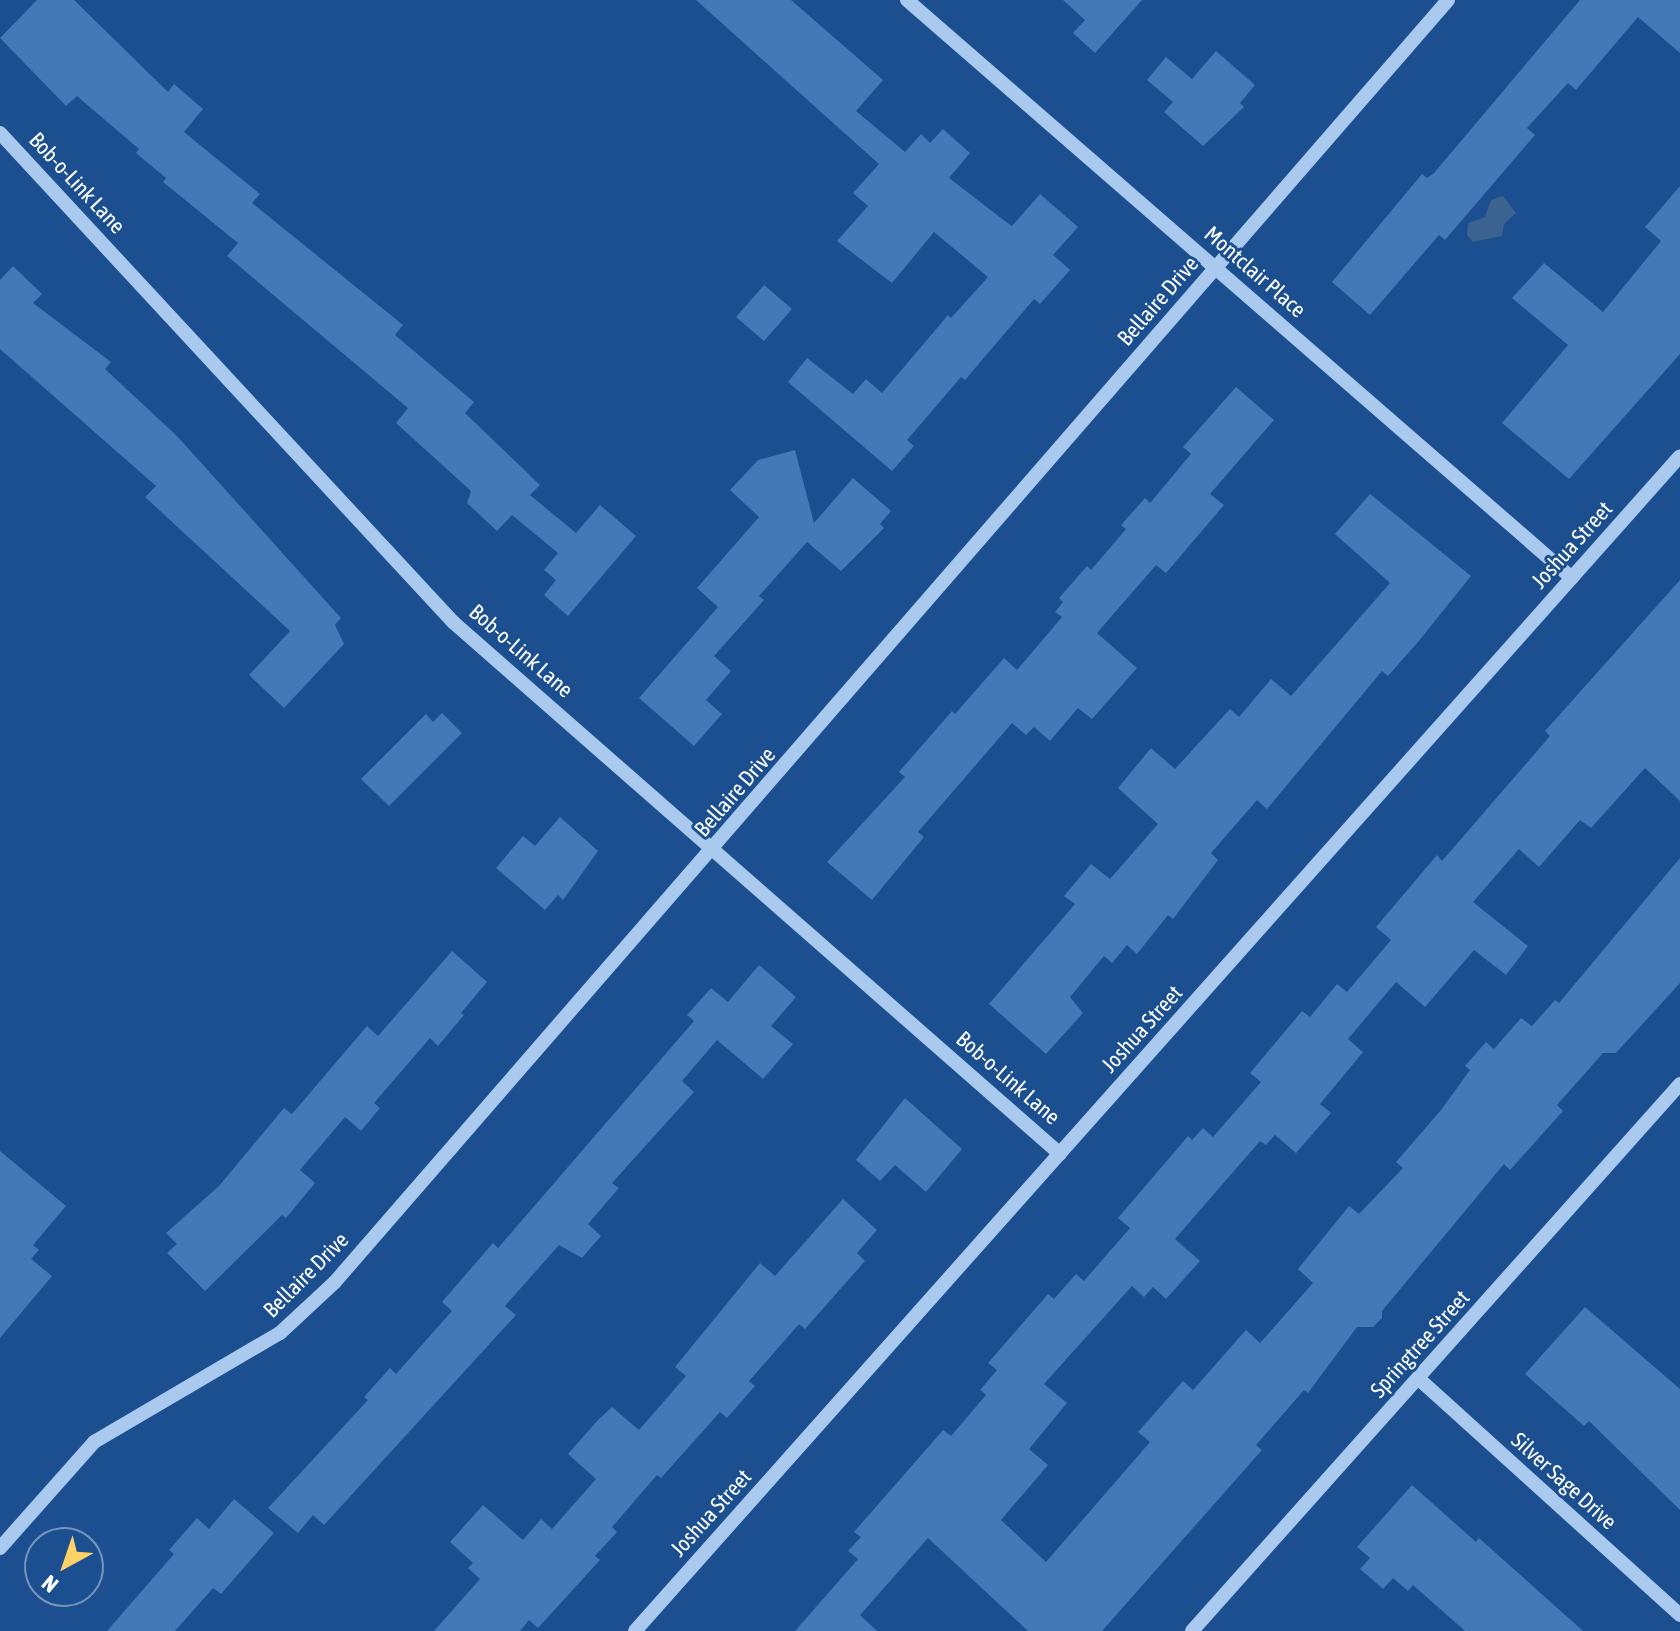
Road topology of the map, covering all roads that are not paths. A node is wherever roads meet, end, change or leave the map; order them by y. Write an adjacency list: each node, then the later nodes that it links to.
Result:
1 (907, 0): 4 (street, Montclair Place)
2 (1448, 0): 4 (street, Bellaire Drive)
3 (0, 133): 7 (street, Bob-o-Link Lane)
4 (1216, 267): 6 (street, Montclair Place); 7 (street, Bellaire Drive)
5 (1680, 456): 6 (street, Joshua Street)
6 (1572, 578): 9 (street, Joshua Street)
7 (715, 849): 9 (street, Bob-o-Link Lane); 11 (street, Bellaire Drive)
8 (1680, 1084): 10 (street, Springtree Street)
9 (1060, 1154): 13 (street, Joshua Street)
10 (1419, 1379): 12 (street, Silver Sage Drive); 14 (street, Springtree Street)
11 (0, 1548)
12 (1680, 1615)
13 (635, 1631)
14 (1192, 1631)

